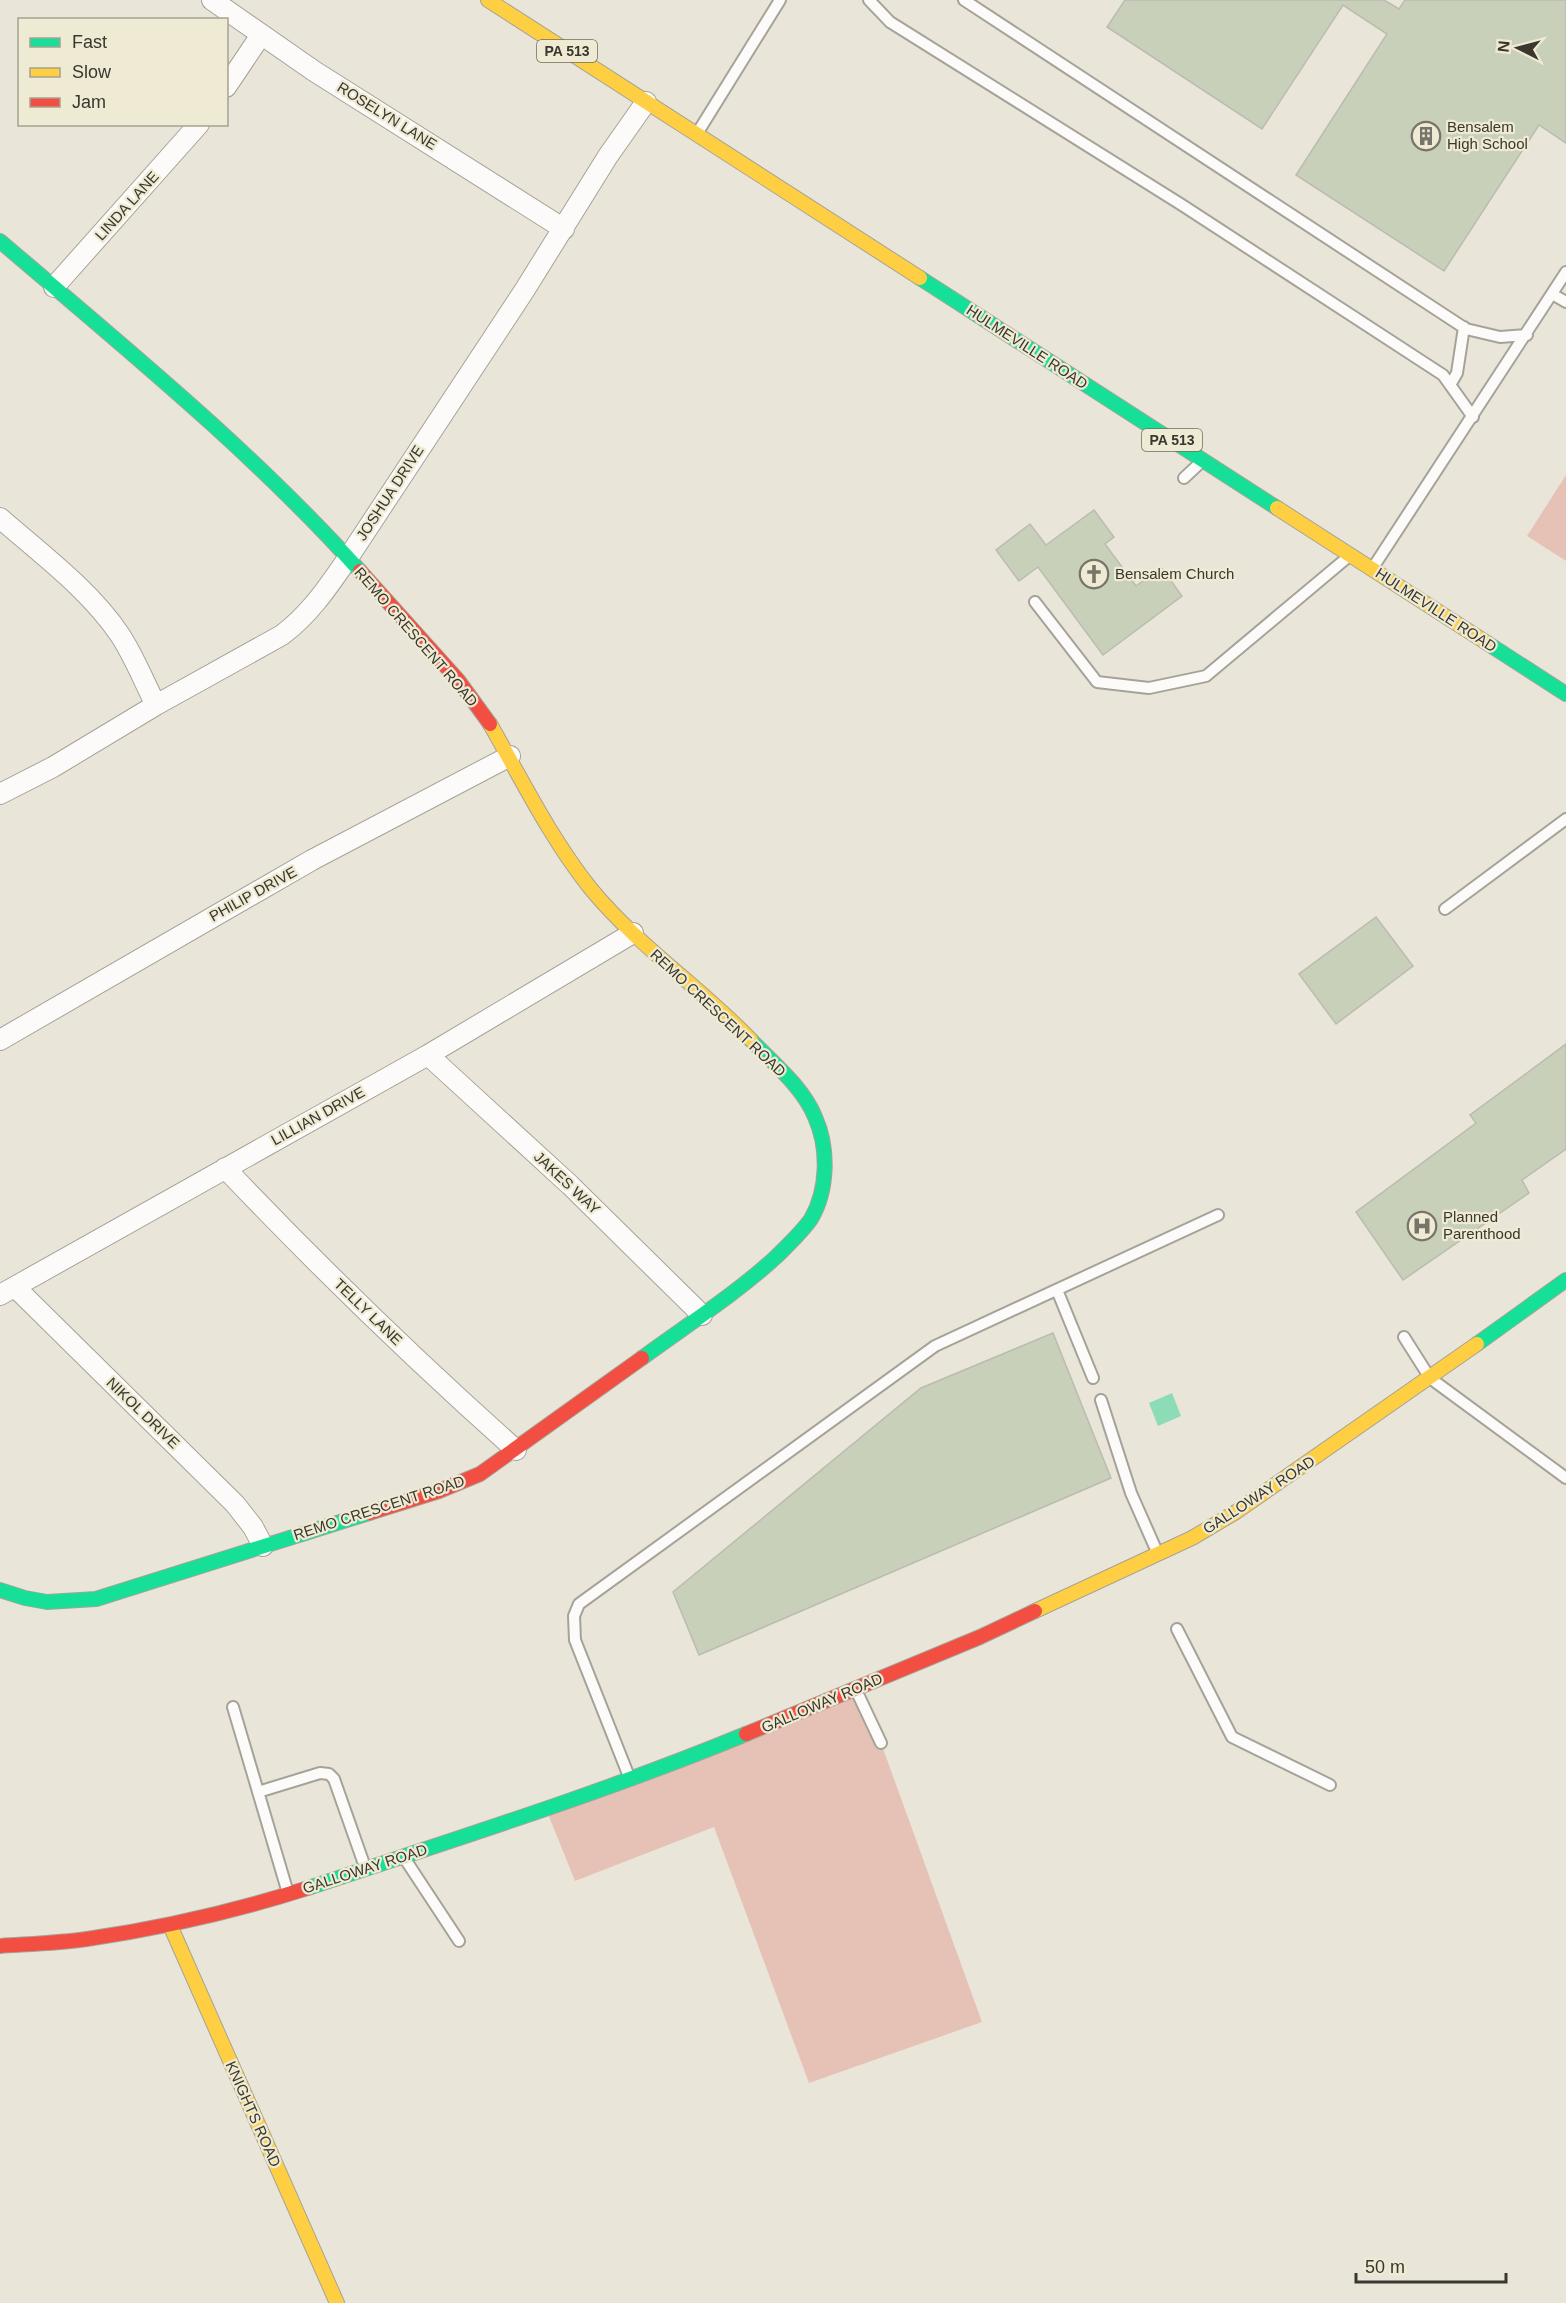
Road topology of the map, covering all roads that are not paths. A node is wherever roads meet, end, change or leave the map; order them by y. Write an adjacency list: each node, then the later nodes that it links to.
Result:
1 (212, 0): 6 (street, ROSELYN LANE)
2 (488, 0): 8 (main road, HULMEVILLE ROAD / PA 513)
3 (780, 0): 10 (lane)
4 (869, 0): 19 (lane)
5 (964, 0): 17 (lane)
6 (261, 35): 7 (street); 11 (street, ROSELYN LANE)
7 (228, 84)
8 (646, 102): 10 (main road, HULMEVILLE ROAD / PA 513); 11 (street, JOSHUA DRIVE)
9 (197, 126): 14 (street, LINDA LANE)
10 (696, 134): 21 (main road, HULMEVILLE ROAD / PA 513)
11 (564, 229): 25 (street, JOSHUA DRIVE)
12 (3, 250): 14 (main road, REMO CRESCENT ROAD)
13 (1566, 272): 15 (lane)
14 (54, 287): 25 (main road, REMO CRESCENT ROAD)
15 (1552, 294): 16 (lane); 18 (lane)
16 (1566, 302)
17 (1464, 327): 18 (lane); 19 (lane)
18 (1527, 335): 20 (lane)
19 (1450, 385): 20 (lane)
20 (1473, 417): 26 (lane)
21 (1203, 460): 22 (lane); 24 (main road, HULMEVILLE ROAD / PA 513)
22 (1184, 478)
23 (0, 518): 29 (street)
24 (1351, 555): 26 (main road, HULMEVILLE ROAD / PA 513); 27 (lane)
25 (348, 558): 29 (street, JOSHUA DRIVE); 30 (main road, REMO CRESCENT ROAD)
26 (1373, 569): 28 (main road, HULMEVILLE ROAD / PA 513)
27 (1035, 602)
28 (1566, 694)
29 (156, 705): 31 (street, JOSHUA DRIVE)
30 (510, 756): 34 (main road, REMO CRESCENT ROAD); 35 (street, PHILIP DRIVE)
31 (0, 794)
32 (1566, 819): 33 (lane)
33 (1445, 909)
34 (633, 933): 36 (street, LILLIAN DRIVE); 42 (main road, REMO CRESCENT ROAD)
35 (0, 1040)
36 (428, 1054): 37 (street, LILLIAN DRIVE); 42 (street, JAKES WAY)
37 (225, 1168): 41 (street, LILLIAN DRIVE); 47 (street, TELLY LANE)
38 (1218, 1215): 40 (lane)
39 (1566, 1280): 44 (main road, GALLOWAY ROAD)
40 (1057, 1290): 45 (lane); 56 (lane)
41 (8, 1291): 49 (street, NIKOL DRIVE)
42 (702, 1316): 47 (main road, REMO CRESCENT ROAD)
43 (1404, 1337): 44 (lane)
44 (1430, 1377): 48 (lane); 50 (main road, GALLOWAY ROAD)
45 (1093, 1378)
46 (1101, 1400): 50 (lane)
47 (516, 1450): 49 (main road, REMO CRESCENT ROAD)
48 (1566, 1478)
49 (262, 1546): 51 (main road, REMO CRESCENT ROAD)
50 (1159, 1554): 53 (main road, GALLOWAY ROAD)
51 (0, 1590)
52 (1177, 1629): 57 (lane)
53 (855, 1690): 55 (lane); 56 (main road, GALLOWAY ROAD)
54 (233, 1707): 58 (lane)
55 (880, 1743)
56 (630, 1779): 59 (main road, GALLOWAY ROAD)
57 (1330, 1785)
58 (258, 1792): 60 (lane); 61 (lane)
59 (403, 1856): 60 (main road, GALLOWAY ROAD); 63 (lane)
60 (365, 1868): 61 (main road, GALLOWAY ROAD)
61 (289, 1893): 62 (main road, GALLOWAY ROAD)
62 (170, 1925): 64 (main road, GALLOWAY ROAD); 65 (main road, KNIGHTS ROAD)
63 (459, 1941)
64 (0, 1946)
65 (337, 2303)

